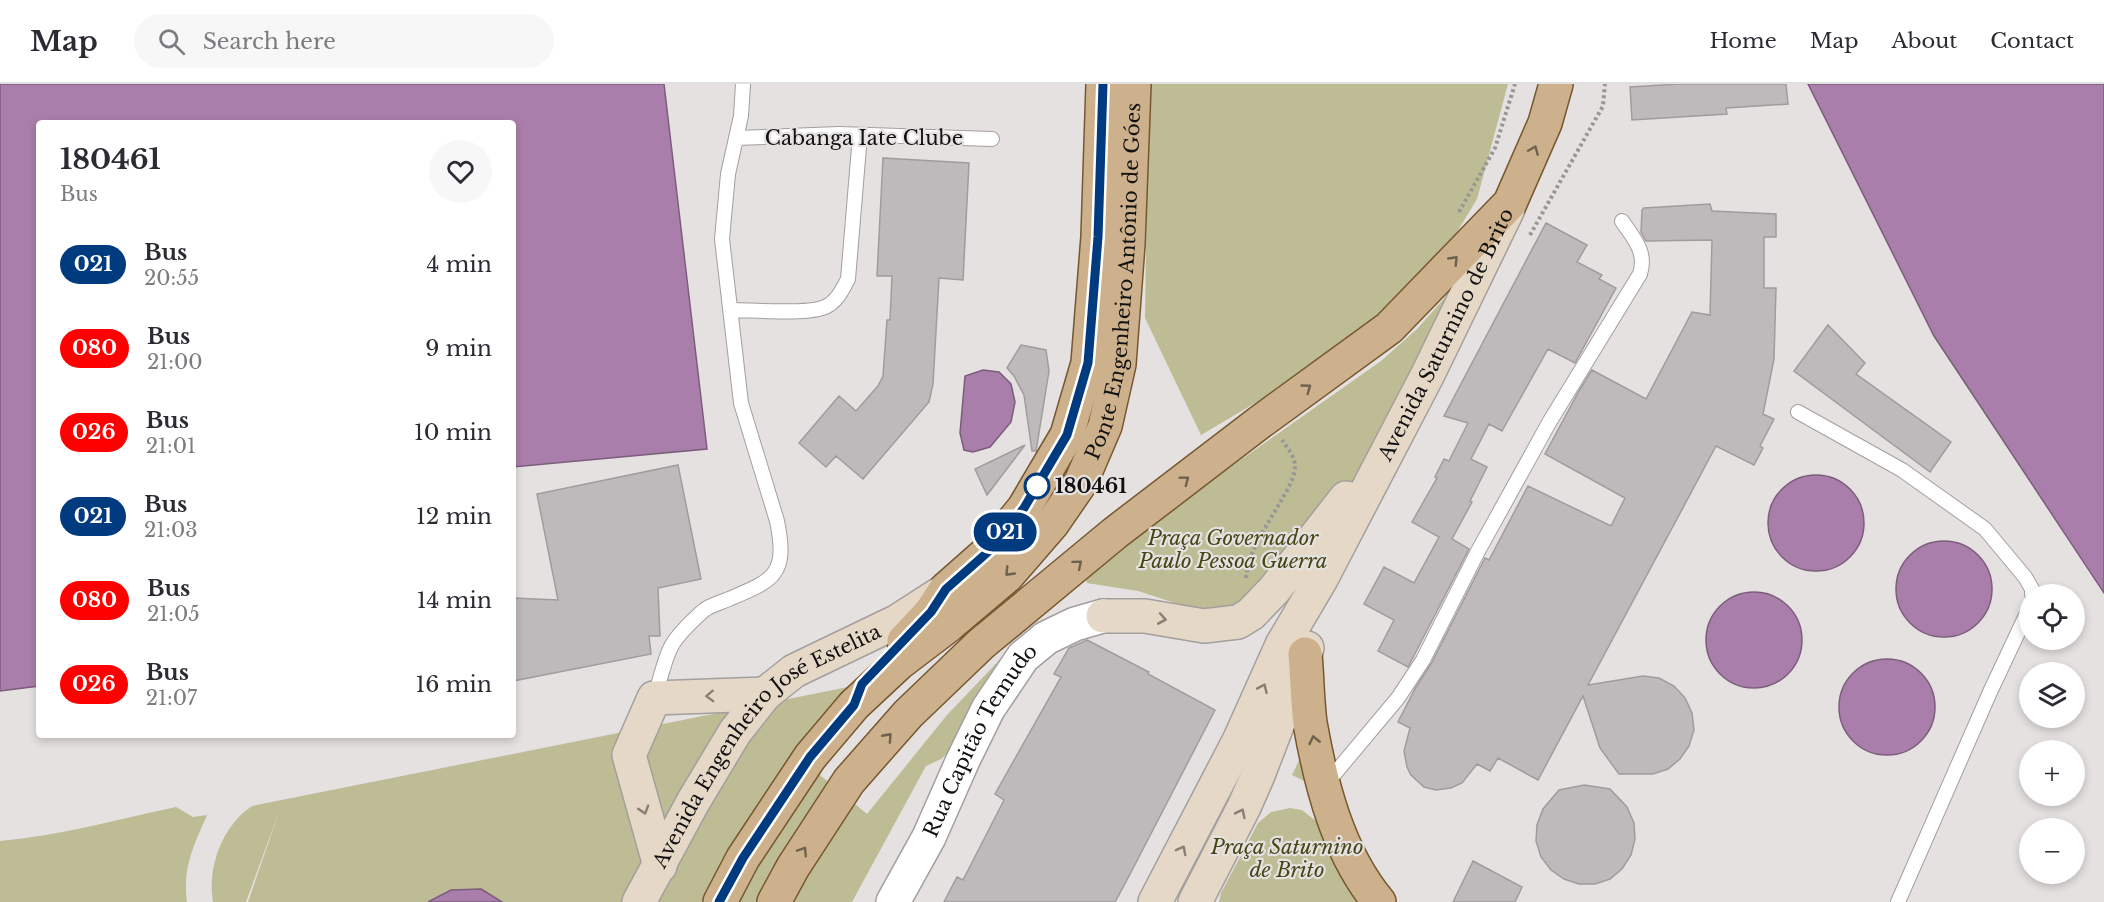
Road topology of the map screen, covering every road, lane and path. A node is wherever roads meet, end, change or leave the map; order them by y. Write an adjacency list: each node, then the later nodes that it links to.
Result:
1 (743, 84): 8 (lane, Cabanga Iate Clube)
2 (1103, 84): 19 (main road, Ponte Engenheiro Antônio de Góes)
3 (1134, 84): 25 (main road, Ponte Engenheiro Antônio de Góes, one-way to 25)
4 (1515, 84): 12 (path)
5 (1556, 84): 10 (main road, Avenida Saturnino de Brito, one-way to 5)
6 (1605, 84): 13 (path)
7 (860, 135): 8 (lane, Cabanga Iate Clube); 9 (lane, Cabanga Iate Clube); 14 (lane)
8 (736, 138): 14 (lane, Cabanga Iate Clube)
9 (992, 139)
10 (1510, 203): 16 (main road, Avenida Saturnino de Brito); 30 (main road, one-way to 10)
11 (1622, 221): 26 (lane)
12 (1453, 222)
13 (1528, 240)
14 (730, 310): 24 (lane, Cabanga Iate Clube)
15 (1798, 412): 18 (lane)
16 (1395, 435): 17 (main road, Avenida Saturnino de Brito); 20 (main road, one-way to 16)
17 (1321, 579): 22 (main road, Avenida Saturnino de Brito); 32 (main road, Avenida Saturnino de Brito, one-way to 17)
18 (2029, 584)
19 (946, 589): 23 (main road, Avenida Engenheiro José Estelita); 25 (main road, Ponte Engenheiro Antônio de Góes)
20 (1103, 616): 31 (street, Rua Capitão Temudo)
21 (2019, 630): 35 (lane)
22 (1305, 654): 26 (main road, one-way to 22); 33 (main road, Avenida Saturnino de Brito, one-way to 22)
23 (765, 694): 24 (main road, one-way to 24); 27 (main road, Avenida Engenheiro José Estelita)
24 (654, 698): 27 (main road, one-way to 27)
25 (854, 705): 29 (main road, Ponte Engenheiro Antônio de Góes)
26 (1325, 786): 34 (main road)
27 (660, 866): 28 (main road, Avenida Engenheiro José Estelita)
28 (639, 902)
29 (720, 902)
30 (774, 902)
31 (893, 902)
32 (1155, 902)
33 (1195, 902)
34 (1379, 902)
35 (1898, 902)

